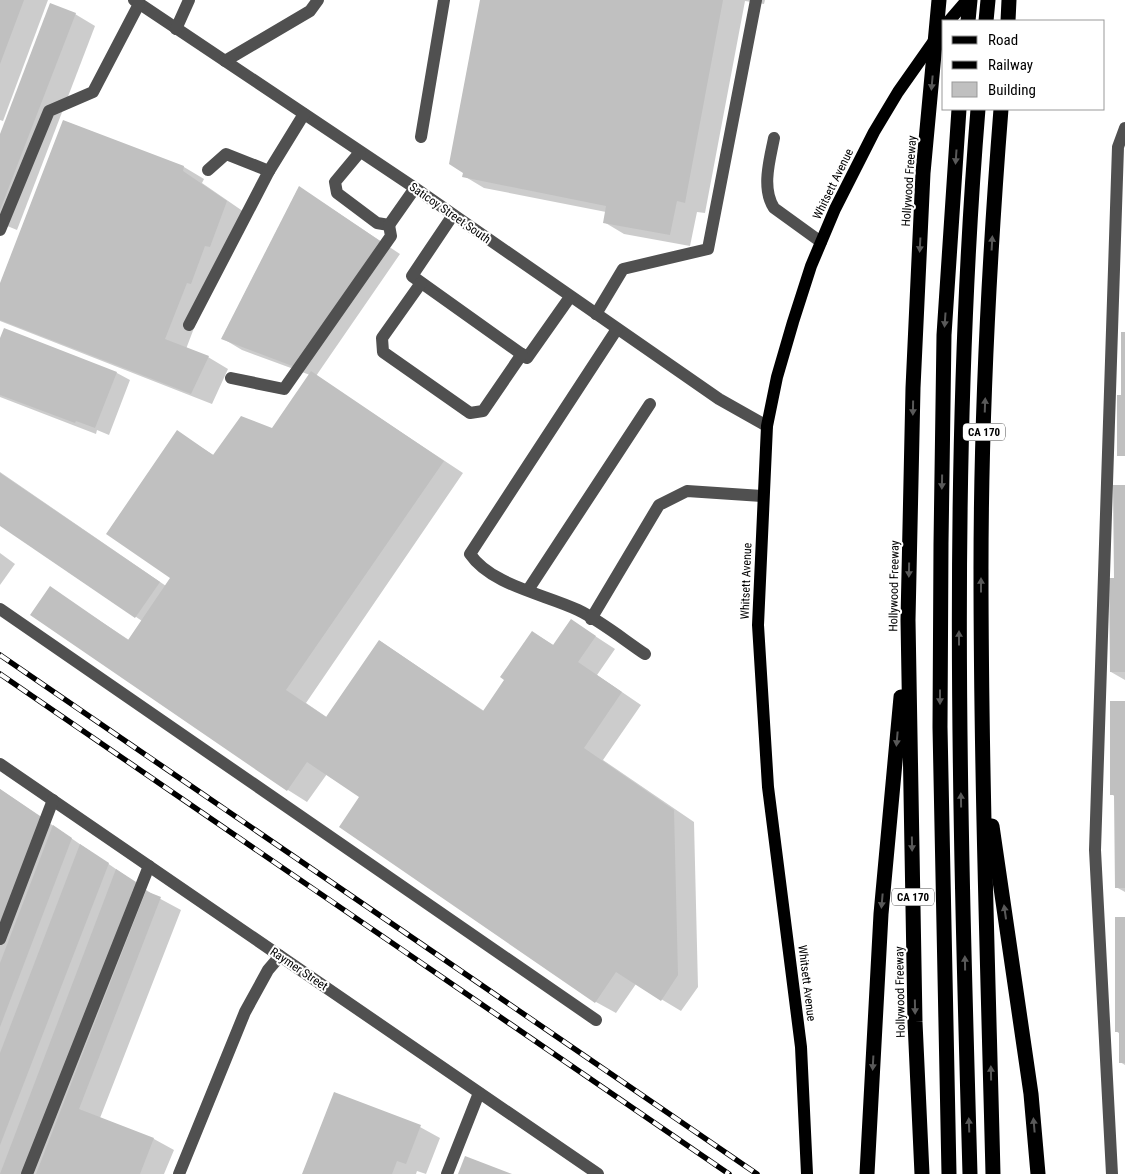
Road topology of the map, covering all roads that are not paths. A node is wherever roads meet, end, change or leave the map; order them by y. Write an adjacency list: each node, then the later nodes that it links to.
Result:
1 (189, 0): 14 (street)
2 (318, 0): 16 (street)
3 (444, 0): 22 (street)
4 (756, 0): 34 (street)
5 (939, 0): 45 (highway, Hollywood Freeway / CA 170, one-way to 45)
6 (969, 0): 10 (main road); 11 (highway)
7 (988, 0): 12 (highway)
8 (1009, 0): 13 (highway)
9 (136, 2): 14 (street, Saticoy Street South); 30 (street)
10 (950, 20)
11 (968, 20)
12 (986, 20)
13 (1008, 20)
14 (176, 29): 16 (street, Saticoy Street South)
15 (942, 31): 31 (main road, Whitsett Avenue)
16 (225, 61): 20 (street, Saticoy Street South)
17 (959, 110): 62 (highway, one-way to 62)
18 (978, 110): 63 (highway, one-way to 18)
19 (1002, 110): 47 (highway, CA 170, one-way to 19)
20 (304, 114): 24 (street, Saticoy Street South); 26 (street)
21 (1125, 128): 66 (street)
22 (421, 137)
23 (774, 138): 31 (street)
24 (360, 152): 27 (street, Saticoy Street South); 29 (street)
25 (208, 170): 26 (street)
26 (269, 171): 35 (street)
27 (415, 188): 28 (street, Saticoy Street South); 29 (street)
28 (453, 215): 32 (street); 33 (street, Saticoy Street South)
29 (389, 225): 38 (street)
30 (0, 230)
31 (821, 242): 40 (main road, Whitsett Avenue)
32 (421, 283): 37 (street); 37 (street)
33 (570, 297): 34 (street, Saticoy Street South); 37 (street)
34 (596, 314): 36 (street, Saticoy Street South)
35 (189, 326)
36 (617, 329): 40 (street, Saticoy Street South); 42 (street)
37 (522, 354)
38 (231, 378)
39 (650, 404): 42 (street)
40 (767, 426): 41 (main road, Whitsett Avenue)
41 (762, 496): 44 (street); 59 (main road, Whitsett Avenue)
42 (528, 590): 44 (street)
43 (0, 609): 53 (street)
44 (591, 619): 46 (street)
45 (908, 620): 60 (highway, one-way to 60); 61 (highway, Hollywood Freeway / CA 170, one-way to 61)
46 (646, 654)
47 (982, 757): 64 (highway, CA 170, one-way to 47); 65 (highway, one-way to 47)
48 (0, 764): 49 (street, Raymer Street)
49 (53, 800): 50 (street, Raymer Street); 51 (street)
50 (149, 866): 52 (street, Raymer Street); 55 (street)
51 (0, 939)
52 (280, 956): 54 (street, Raymer Street); 56 (street)
53 (596, 1020)
54 (479, 1093): 57 (street); 58 (street, Raymer Street)
55 (27, 1174)
56 (179, 1174)
57 (447, 1174)
58 (598, 1174)
59 (807, 1174)
60 (867, 1174)
61 (922, 1174)
62 (949, 1174)
63 (970, 1174)
64 (993, 1174)
65 (1038, 1174)
66 (1112, 1174)

